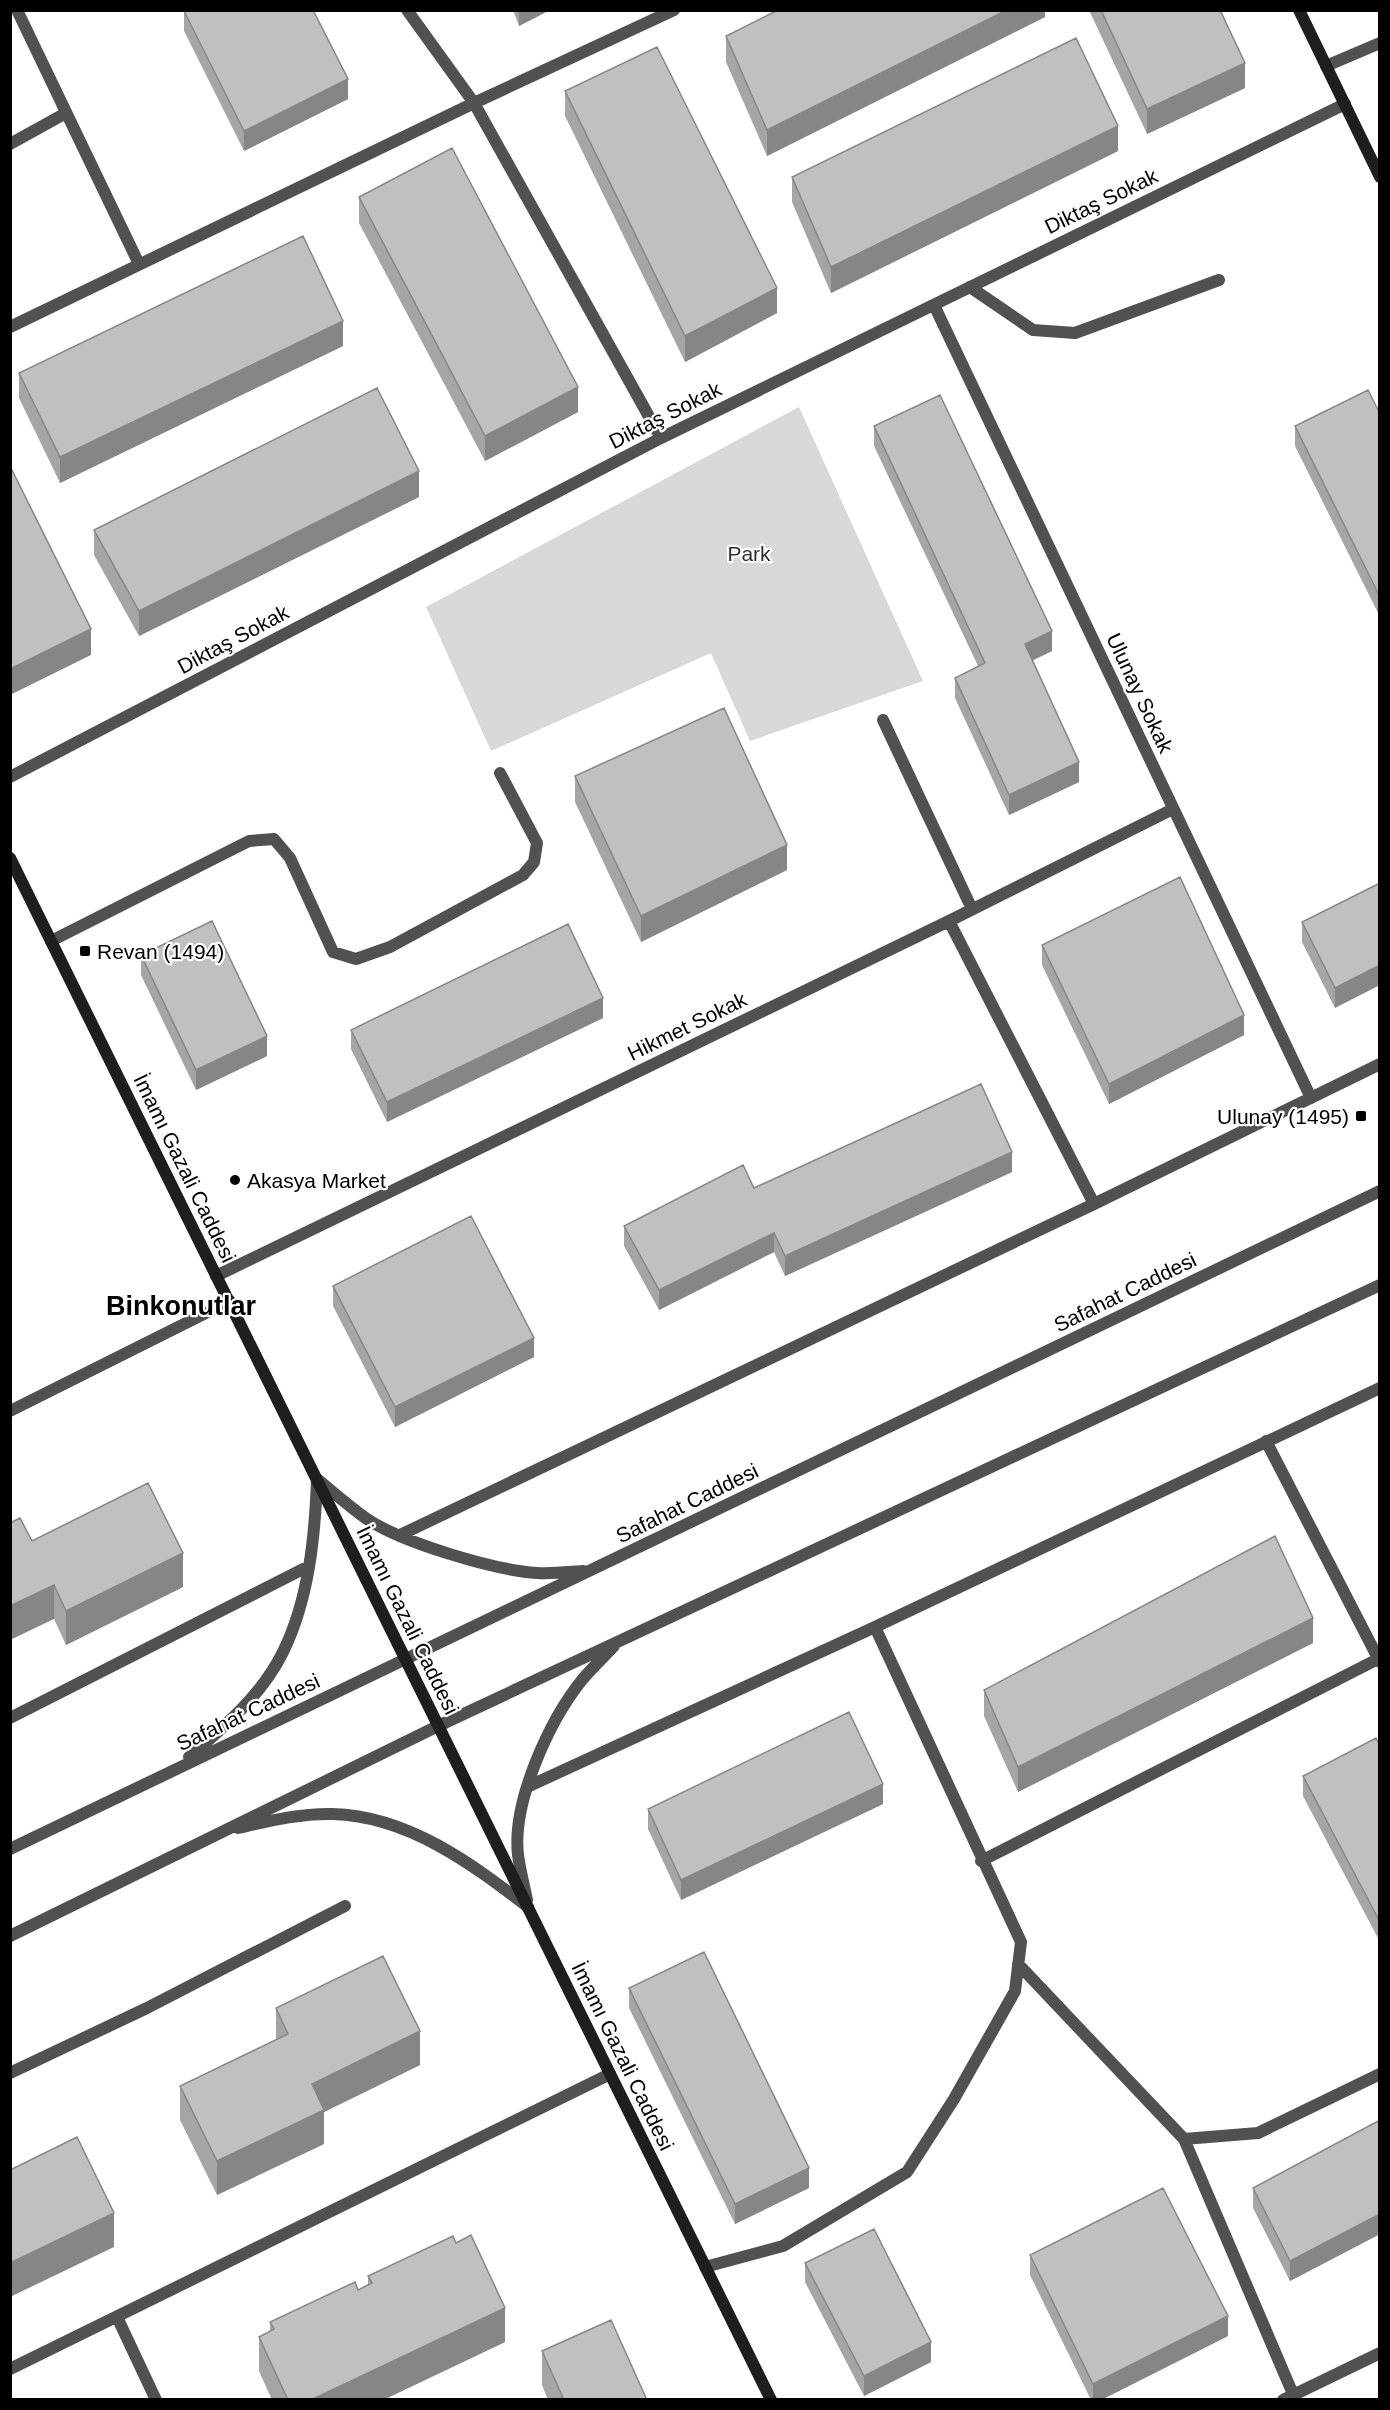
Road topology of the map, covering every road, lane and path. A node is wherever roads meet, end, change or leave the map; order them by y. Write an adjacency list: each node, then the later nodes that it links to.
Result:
1 (17, 10): 9 (street)
2 (407, 10): 7 (street)
3 (674, 10): 7 (street)
4 (1299, 10): 6 (street)
5 (1380, 43): 6 (street)
6 (1326, 66): 8 (street)
7 (474, 103): 12 (street); 17 (street)
8 (1345, 104): 11 (street); 14 (street, Diktaş Sokak)
9 (66, 113): 10 (street); 12 (street)
10 (10, 144)
11 (1380, 177)
12 (139, 264): 16 (street)
13 (1219, 280): 14 (street)
14 (970, 287): 15 (street, Diktaş Sokak)
15 (934, 305): 17 (street, Diktaş Sokak); 21 (street, Ulunay Sokak)
16 (10, 327)
17 (661, 438): 20 (street, Diktaş Sokak)
18 (883, 720): 23 (street)
19 (500, 773): 25 (street)
20 (10, 777)
21 (1173, 809): 23 (street, Hikmet Sokak); 27 (street, Ulunay Sokak)
22 (10, 858): 25 (street, İmamı Gazali Caddesi)
23 (972, 909): 24 (street, Hikmet Sokak)
24 (949, 921): 29 (street); 30 (street, Hikmet Sokak)
25 (51, 941): 30 (street, İmamı Gazali Caddesi)
26 (1380, 1064): 27 (street)
27 (1311, 1098): 29 (street)
28 (1380, 1191): 39 (street, Safahat Caddesi)
29 (1094, 1204): 37 (street)
30 (216, 1276): 32 (street, İmamı Gazali Caddesi)
31 (1380, 1285): 41 (street)
32 (230, 1301): 34 (street); 36 (street, İmamı Gazali Caddesi)
33 (1380, 1388): 35 (street)
34 (10, 1411)
35 (1266, 1442): 40 (street); 43 (street)
36 (317, 1479): 37 (street); 38 (street); 42 (street, İmamı Gazali Caddesi)
37 (400, 1535): 39 (street)
38 (309, 1566): 44 (street); 46 (street)
39 (590, 1571): 42 (street, Safahat Caddesi)
40 (875, 1627): 47 (street); 50 (street)
41 (619, 1641): 45 (street); 47 (street)
42 (405, 1659): 45 (street, İmamı Gazali Caddesi); 46 (street, Safahat Caddesi)
43 (1379, 1661): 50 (street)
44 (10, 1718)
45 (438, 1726): 48 (street); 52 (street, İmamı Gazali Caddesi)
46 (176, 1767): 49 (street, Safahat Caddesi)
47 (528, 1787): 52 (street)
48 (219, 1832): 52 (street); 53 (street)
49 (10, 1849)
50 (981, 1861): 54 (street)
51 (345, 1906): 55 (street)
52 (528, 1907): 56 (street, İmamı Gazali Caddesi)
53 (10, 1936)
54 (1018, 1964): 58 (street); 59 (street)
55 (10, 2073)
56 (610, 2074): 59 (street, İmamı Gazali Caddesi); 60 (street)
57 (1380, 2074): 58 (street)
58 (1184, 2139): 63 (street)
59 (705, 2267): 65 (street, İmamı Gazali Caddesi)
60 (117, 2318): 62 (street); 64 (street)
61 (1380, 2353): 63 (street)
62 (10, 2370)
63 (1288, 2397)
64 (156, 2400)
65 (771, 2400)

